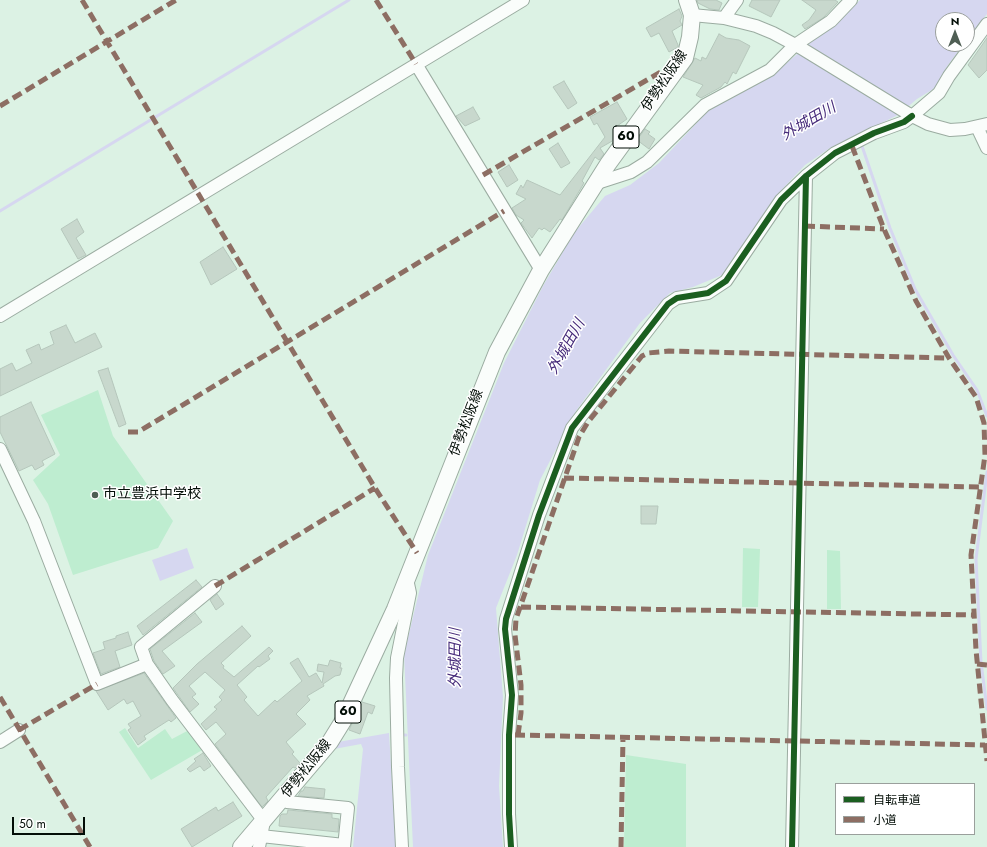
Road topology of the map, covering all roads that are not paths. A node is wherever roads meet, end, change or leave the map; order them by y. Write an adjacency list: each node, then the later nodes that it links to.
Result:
1 (522, 0): 8 (street)
2 (737, 0): 5 (street)
3 (846, 2): 7 (street)
4 (689, 7): 5 (street); 13 (main road, 伊勢松阪線 / 60)
5 (724, 18): 7 (street)
6 (987, 24): 9 (street)
7 (798, 47): 9 (street); 13 (street)
8 (416, 64): 14 (street); 15 (street)
9 (909, 115): 10 (street); 12 (street)
10 (982, 126): 11 (street)
11 (987, 148)
12 (806, 176): 27 (street); 28 (street)
13 (597, 183): 14 (main road, 伊勢松阪線 / 60)
14 (541, 270): 17 (main road, 伊勢松阪線 / 60)
15 (0, 316)
16 (0, 449): 19 (street)
17 (407, 578): 22 (main road, 伊勢松阪線 / 60); 26 (street)
18 (215, 586): 19 (street)
19 (147, 664): 23 (street)
20 (19, 730): 21 (street)
21 (0, 742)
22 (282, 800): 23 (main road, 伊勢松阪線 / 60); 24 (street)
23 (262, 835): 24 (street); 25 (main road, 伊勢松阪線 / 60)
24 (344, 846)
25 (241, 847)
26 (402, 847)
27 (511, 847)
28 (792, 847)

